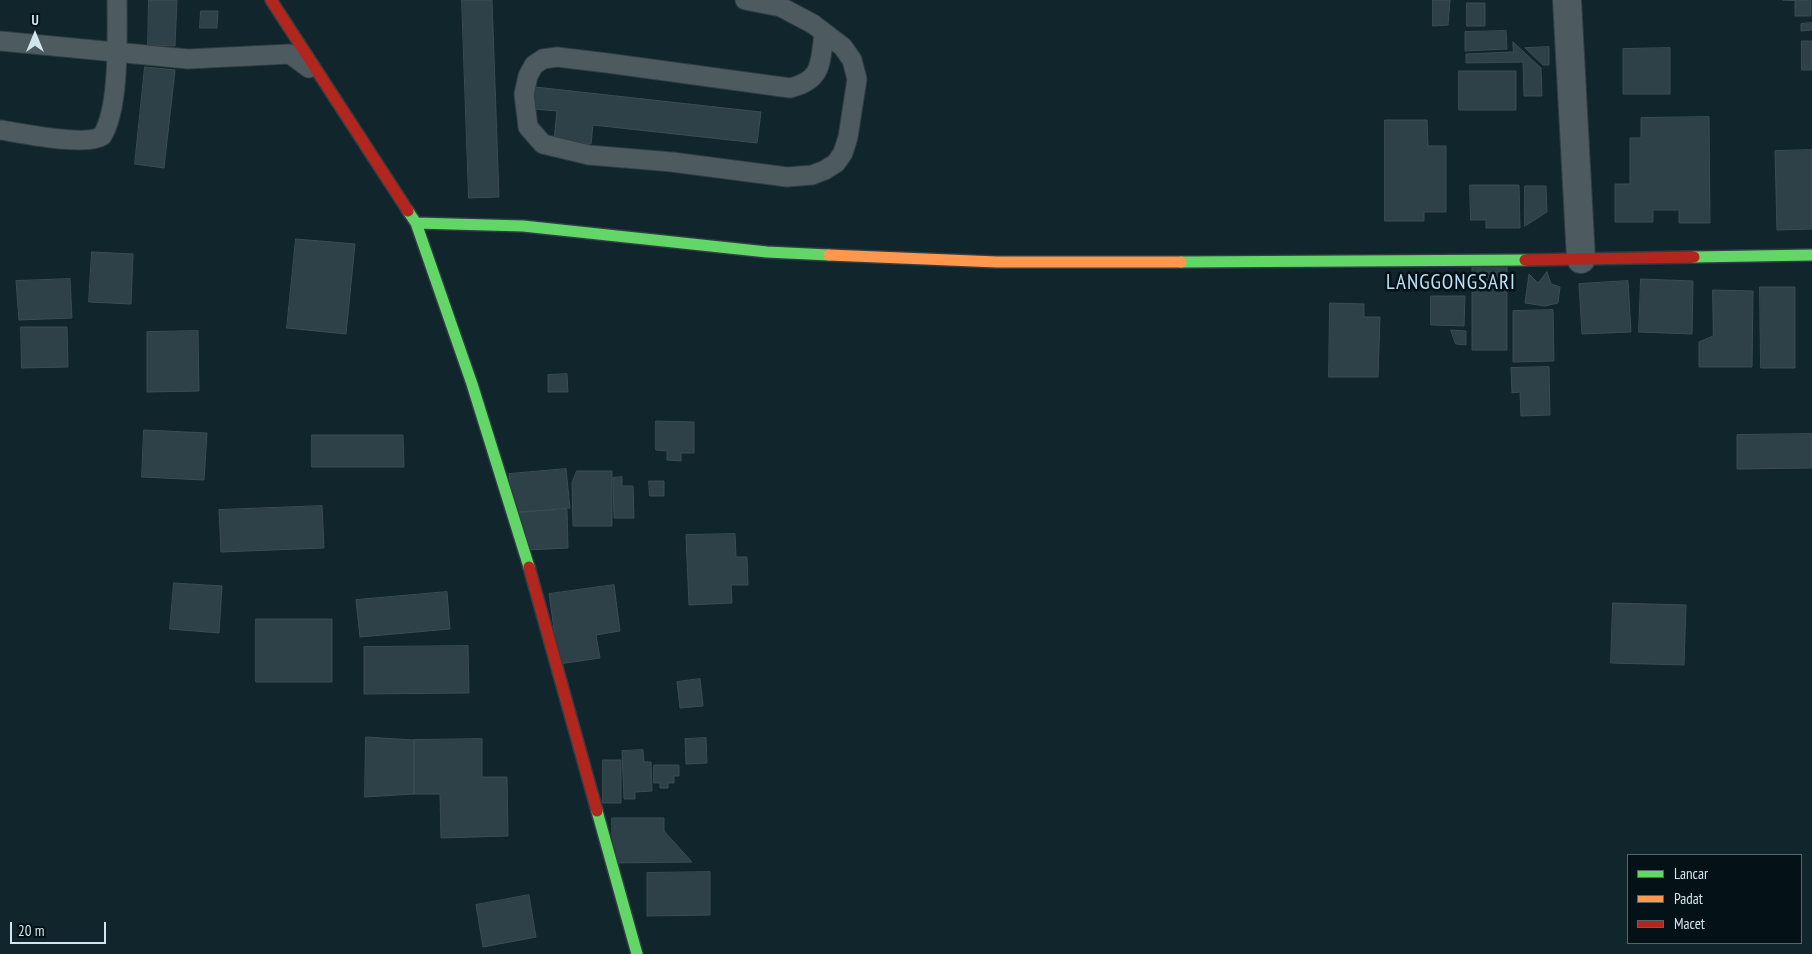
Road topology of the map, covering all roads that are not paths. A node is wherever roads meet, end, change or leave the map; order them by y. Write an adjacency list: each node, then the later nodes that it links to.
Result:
1 (117, 0): 7 (lane)
2 (271, 0): 8 (street)
3 (746, 0): 5 (lane)
4 (1567, 0): 12 (street)
5 (824, 33): 5 (lane)
6 (0, 41): 7 (lane)
7 (117, 52): 8 (lane); 9 (lane)
8 (323, 80): 10 (street)
9 (0, 130)
10 (416, 224): 12 (street); 13 (street)
11 (1812, 255): 12 (street)
12 (1581, 259)
13 (637, 954)

